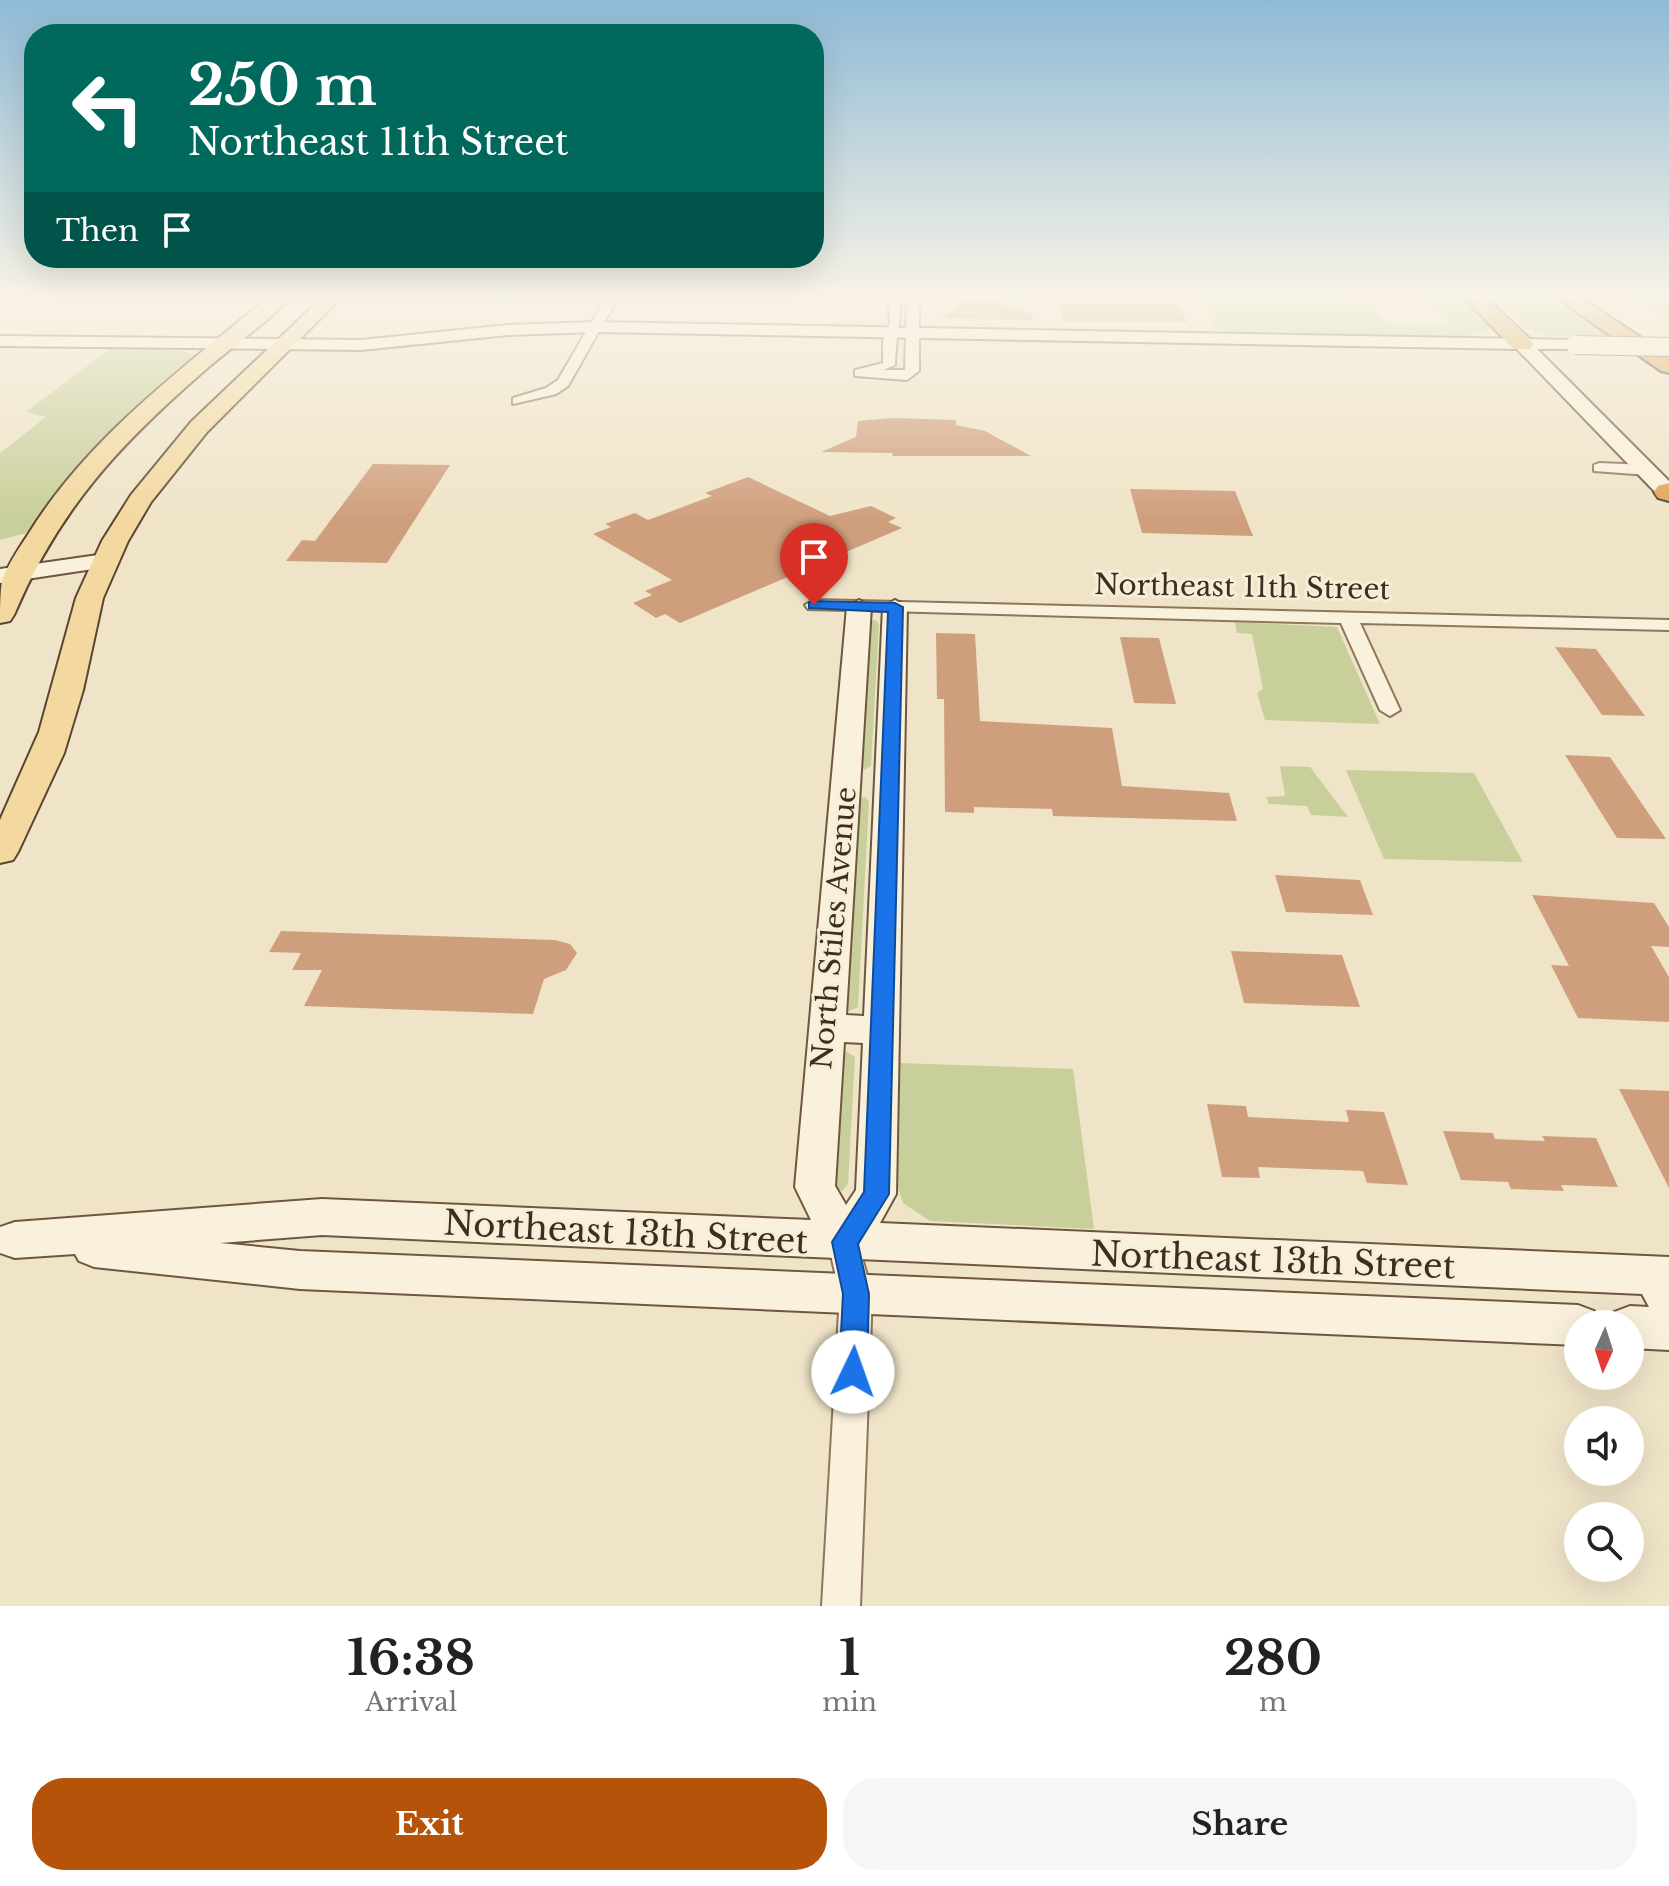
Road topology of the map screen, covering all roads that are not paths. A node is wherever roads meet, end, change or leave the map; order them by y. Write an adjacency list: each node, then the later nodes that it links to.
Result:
1 (196, 369): 12 (main road)
2 (260, 369): 11 (main road)
3 (570, 369): 7 (street)
4 (875, 369): 5 (street)
5 (910, 369)
6 (1547, 369): 9 (main road)
7 (518, 401)
8 (1599, 468): 9 (street)
9 (1648, 470): 10 (main road)
10 (1669, 492)
11 (105, 561): 12 (main road); 22 (main road)
12 (10, 567): 16 (main road)
13 (814, 605): 14 (street, Northeast 11th Street)
14 (859, 607): 15 (street, Northeast 11th Street); 20 (main road, North Stiles Avenue)
15 (895, 607): 17 (street, Northeast 11th Street); 21 (main road, North Stiles Avenue)
16 (0, 615)
17 (1348, 618): 18 (street, Northeast 11th Street); 19 (street)
18 (1669, 625)
19 (1390, 710)
20 (846, 786): 21 (main road); 23 (main road, North Stiles Avenue)
21 (889, 788): 24 (main road, North Stiles Avenue)
22 (0, 852)
23 (825, 1028): 24 (main road); 26 (main road, North Stiles Avenue)
24 (880, 1030): 26 (main road, North Stiles Avenue)
25 (7, 1239): 26 (main road, Northeast 13th Street); 28 (main road, Northeast 13th Street)
26 (844, 1242): 27 (main road, Northeast 13th Street); 28 (street, North Stiles Avenue)
27 (1664, 1284)
28 (856, 1294): 29 (main road, Northeast 13th Street); 32 (street, North Stiles Avenue)
29 (1564, 1324)
30 (1644, 1328): 31 (main road)
31 (1669, 1329)
32 (841, 1606)

